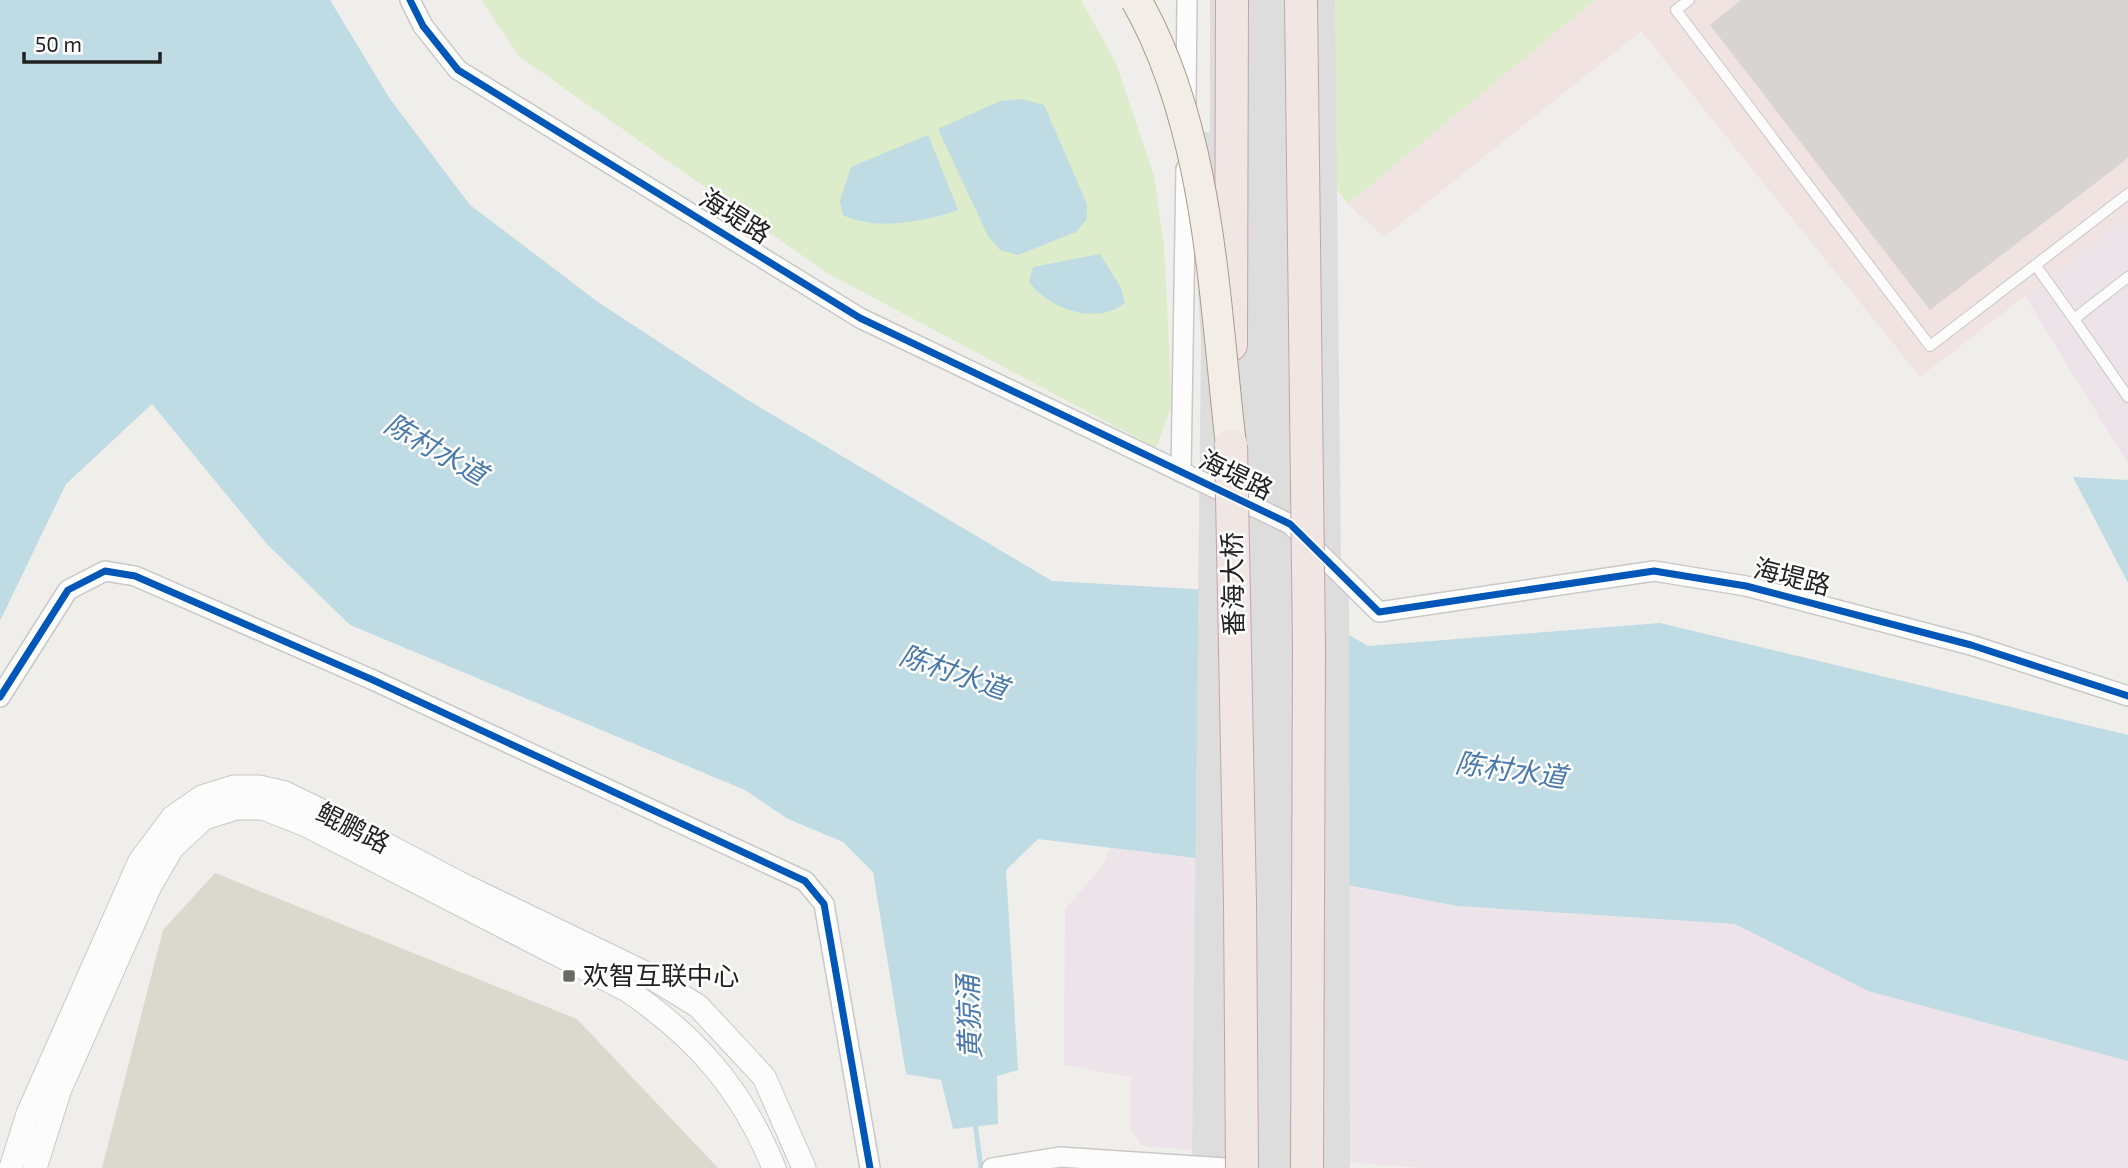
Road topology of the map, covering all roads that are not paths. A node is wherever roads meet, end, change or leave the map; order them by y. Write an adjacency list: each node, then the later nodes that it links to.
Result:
1 (411, 0): 13 (street, 海堤路)
2 (1136, 0): 12 (main road, bridge)
3 (1187, 0): 13 (street)
4 (1232, 0): 12 (highway, 番海大桥, bridge)
5 (1301, 0): 24 (highway, bridge)
6 (1689, 0): 8 (lane)
7 (2128, 194): 8 (lane)
8 (2036, 266): 10 (lane)
9 (2128, 277): 10 (lane)
10 (2074, 319): 11 (lane)
11 (2128, 397)
12 (1231, 445): 23 (highway, 番海大桥, bridge)
13 (1181, 472): 14 (street, 海堤路)
14 (2128, 696)
15 (0, 697): 20 (street)
16 (12, 1168): 19 (street, 鲲鹏路)
17 (35, 1168): 18 (street, 鲲鹏路)
18 (774, 1168)
19 (804, 1168)
20 (870, 1168)
21 (992, 1168): 22 (street)
22 (1225, 1168)
23 (1242, 1168)
24 (1307, 1168)

